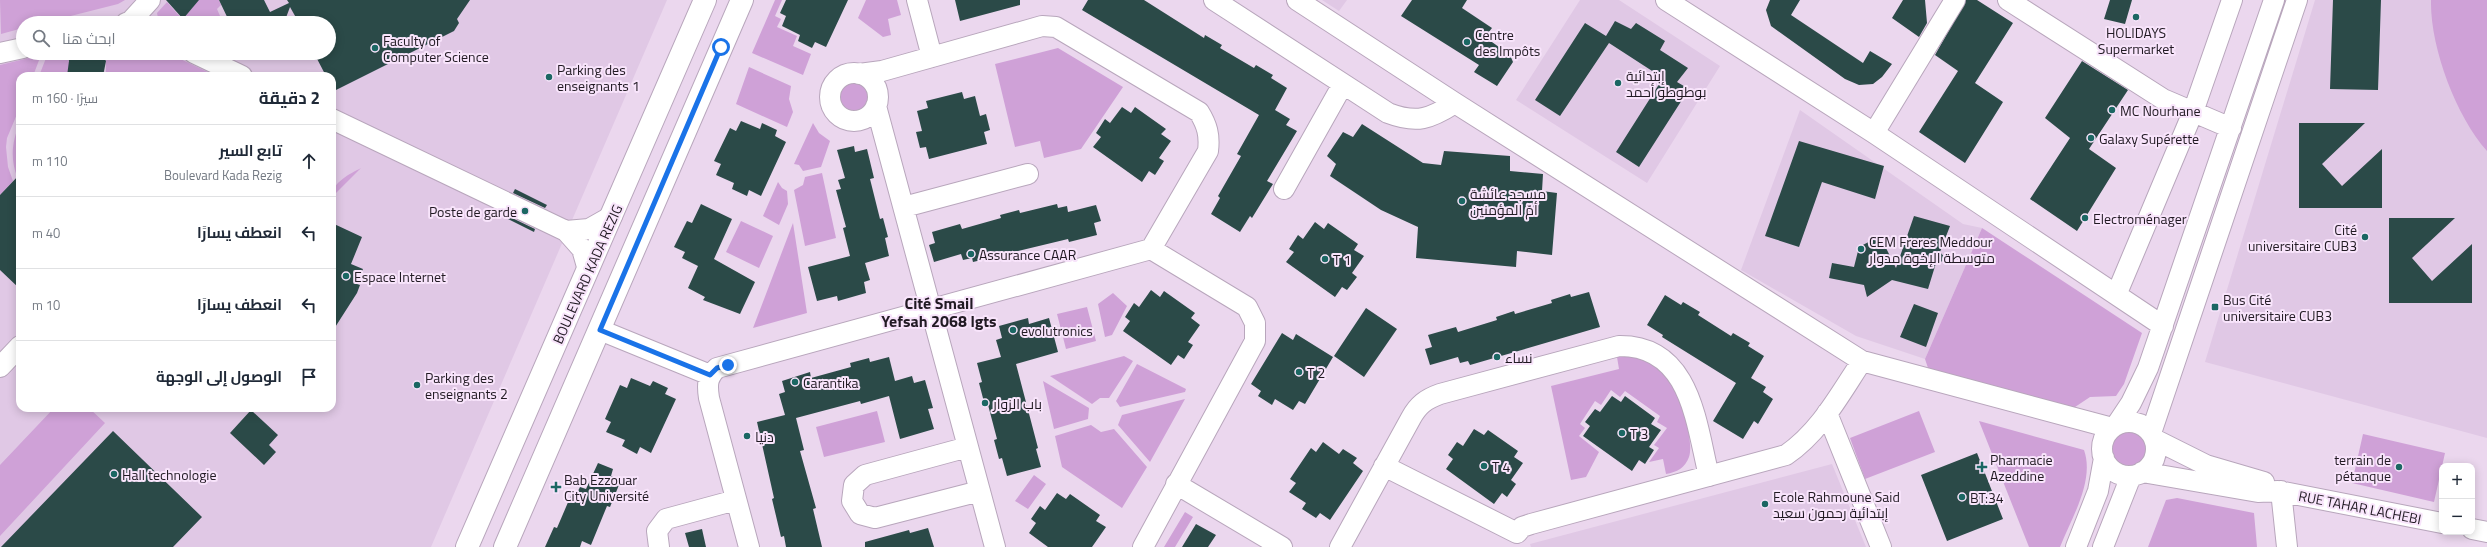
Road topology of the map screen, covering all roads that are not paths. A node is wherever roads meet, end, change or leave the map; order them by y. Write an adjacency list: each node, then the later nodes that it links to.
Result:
1 (150, 0): 13 (street)
2 (705, 0): 31 (main road, BOULEVARD KADA REZIG)
3 (742, 0): 38 (main road)
4 (917, 0): 16 (street)
5 (1214, 0): 21 (street)
6 (1297, 0): 22 (street)
7 (1666, 0): 27 (street)
8 (1955, 0): 27 (street)
9 (2232, 0): 24 (street)
10 (2274, 0): 26 (street)
11 (2297, 0): 46 (street)
12 (2018, 3): 24 (street)
13 (135, 16)
14 (16, 50): 15 (street)
15 (0, 53)
16 (932, 57): 18 (street); 33 (street)
17 (209, 60): 19 (street)
18 (890, 68): 20 (street); 23 (street)
19 (234, 72)
20 (860, 74): 23 (street); 23 (street)
21 (1343, 84): 22 (street); 29 (street)
22 (1455, 103): 40 (street)
23 (872, 104): 30 (street)
24 (2193, 112): 26 (street); 35 (street)
25 (336, 121): 32 (street)
26 (2231, 128): 37 (street)
27 (1874, 133): 35 (street)
28 (1028, 174): 30 (street)
29 (1284, 189)
30 (904, 207): 36 (street)
31 (612, 216): 32 (street); 34 (main road, BOULEVARD KADA REZIG)
32 (566, 231): 34 (street)
33 (1151, 249): 36 (street); 52 (street)
34 (588, 270): 60 (main road, BOULEVARD KADA REZIG)
35 (2117, 293): 37 (street)
36 (932, 309): 42 (street); 47 (street)
37 (2163, 326): 45 (street)
38 (600, 330): 42 (street); 61 (main road)
39 (16, 350): 41 (street)
40 (1862, 361): 43 (street); 44 (street)
41 (0, 367)
42 (710, 375): 55 (street)
43 (2059, 412): 45 (street); 48 (street)
44 (1827, 413): 51 (street); 68 (street)
45 (2115, 426): 46 (street); 48 (street)
46 (2153, 436): 50 (street); 54 (street)
47 (968, 447): 53 (street); 53 (street)
48 (2103, 454): 50 (street); 69 (street)
49 (1384, 466): 51 (street); 59 (street); 67 (street)
50 (2136, 474): 54 (street); 70 (street)
51 (1709, 476): 59 (street)
52 (1176, 484): 65 (street); 66 (street)
53 (980, 491): 64 (street)
54 (2279, 491): 56 (street, RUE TAHAR LACHEBI); 71 (street)
55 (736, 500): 62 (street); 63 (street)
56 (2439, 522)
57 (2475, 530): 58 (street)
58 (2487, 532)
59 (1516, 540)
60 (467, 547)
61 (505, 547)
62 (659, 547)
63 (749, 547)
64 (995, 547)
65 (1143, 547)
66 (1282, 547)
67 (1340, 547)
68 (1881, 547)
69 (2076, 547)
70 (2103, 547)
71 (2287, 547)

